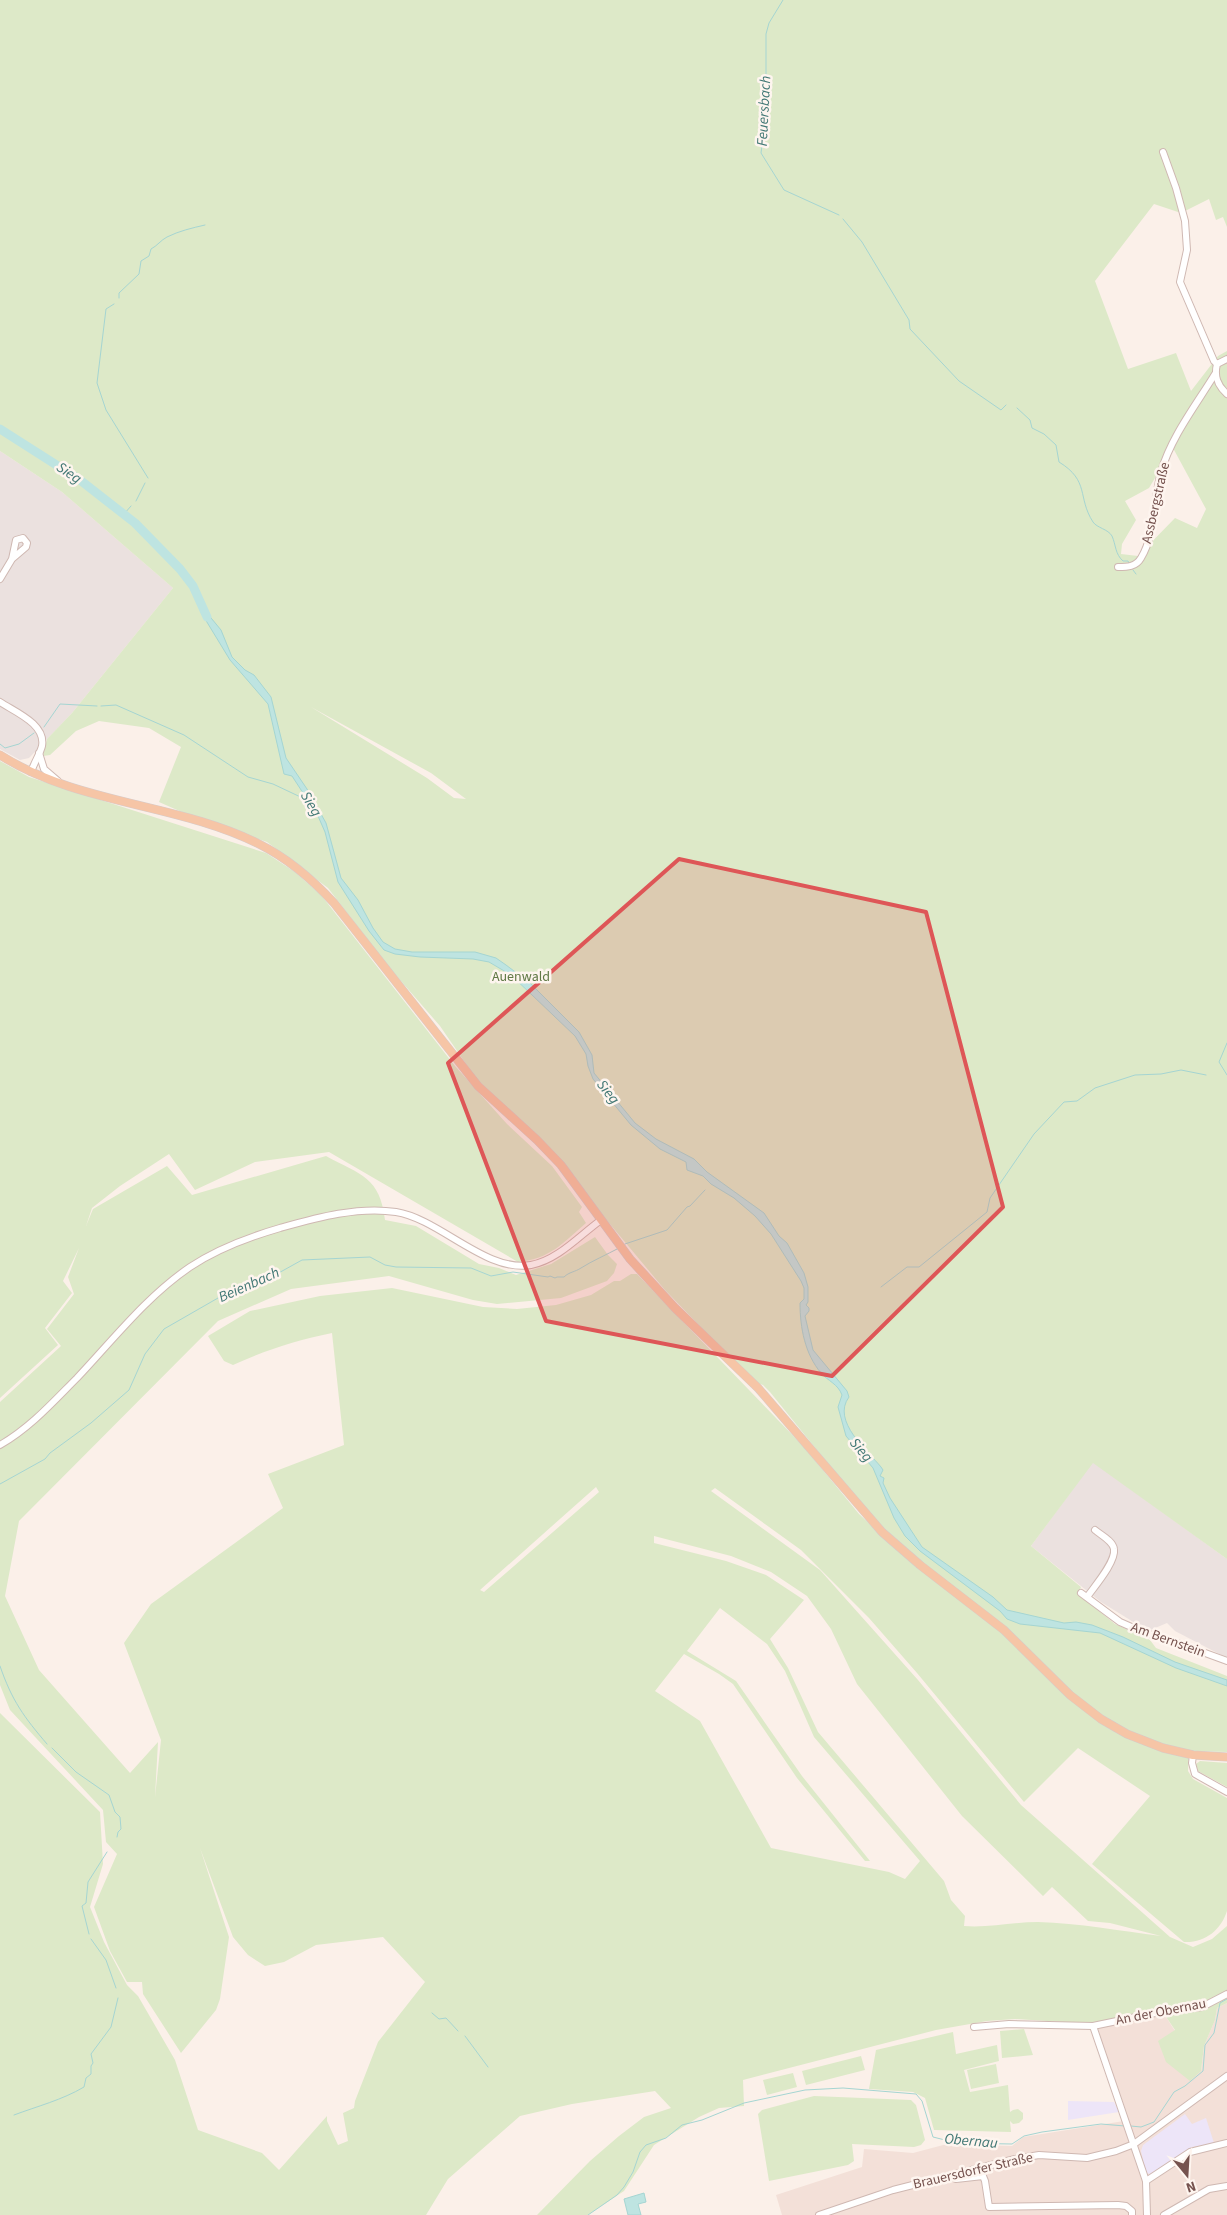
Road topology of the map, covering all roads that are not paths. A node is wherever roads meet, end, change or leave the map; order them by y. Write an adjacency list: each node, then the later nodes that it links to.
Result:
1 (1163, 152): 3 (street)
2 (1227, 359): 3 (street)
3 (1217, 364): 4 (street)
4 (1215, 374): 5 (street); 7 (street, Assbergstraße)
5 (1227, 394)
6 (12, 559): 8 (street)
7 (1118, 567)
8 (0, 579)
9 (0, 702): 10 (street)
10 (39, 752): 12 (street); 13 (street)
11 (0, 755): 12 (main road)
12 (31, 772): 13 (main road)
13 (60, 783): 14 (main road)
14 (601, 1220): 15 (street); 20 (main road)
15 (0, 1445)
16 (1095, 1530): 18 (street)
17 (1081, 1593): 18 (street, Am Bernstein)
18 (1087, 1597): 19 (street, Am Bernstein)
19 (1227, 1661)
20 (1193, 1755): 21 (main road); 22 (street)
21 (1227, 1757)
22 (1227, 1792)
23 (1227, 1994): 24 (street, An der Obernau)
24 (1093, 2026): 25 (street, An der Obernau); 28 (street)
25 (974, 2027)
26 (1227, 2076): 28 (street, Brauersdorfer Straße)
27 (1227, 2143): 30 (street)
28 (1134, 2144): 29 (street, Brauersdorfer Straße); 30 (street)
29 (947, 2175): 32 (street, Brauersdorfer Straße); 33 (street)
30 (1146, 2181): 34 (street)
31 (1227, 2186): 35 (street)
32 (819, 2215)
33 (1132, 2215)
34 (1147, 2215)
35 (1164, 2215)

